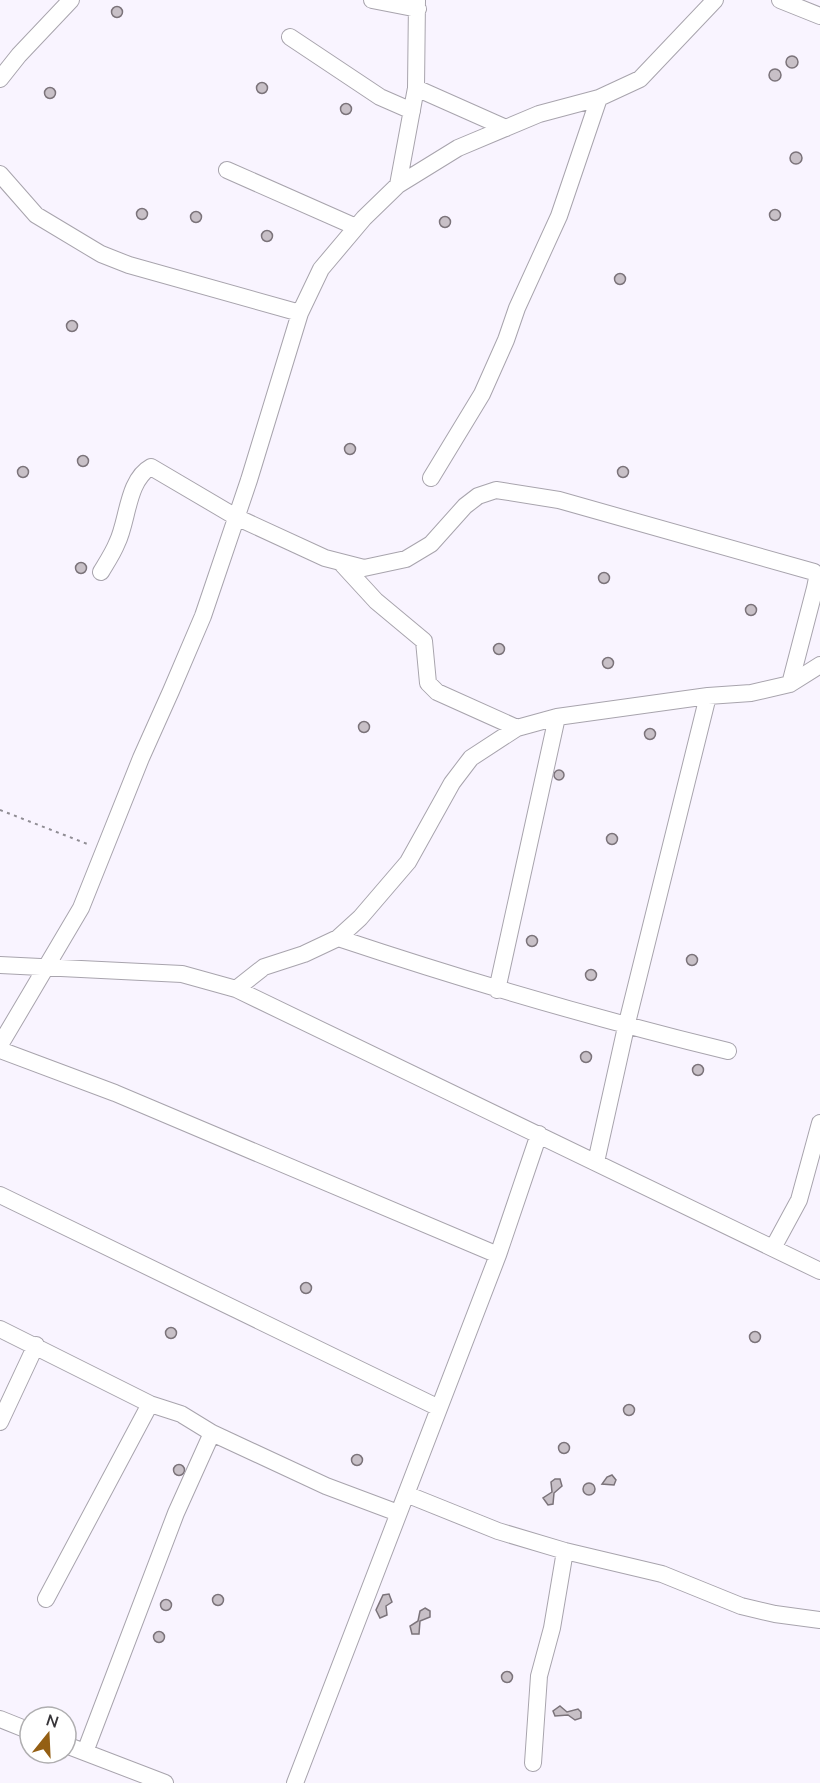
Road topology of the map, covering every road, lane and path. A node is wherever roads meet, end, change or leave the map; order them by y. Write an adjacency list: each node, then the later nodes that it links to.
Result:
1 (71, 0): 8 (street)
2 (372, 0): 5 (street)
3 (715, 0): 10 (street)
4 (780, 0): 6 (street)
5 (417, 5): 9 (street)
6 (820, 16)
7 (290, 37): 11 (street)
8 (0, 79)
9 (416, 88): 11 (street); 12 (street)
10 (599, 98): 12 (street); 18 (street)
11 (412, 111): 15 (street)
12 (506, 128): 15 (street)
13 (227, 170): 16 (street)
14 (0, 174): 17 (street)
15 (398, 185): 16 (street)
16 (356, 227): 17 (street)
17 (300, 313): 19 (street)
18 (431, 478)
19 (236, 516): 20 (street); 22 (street); 29 (street)
20 (342, 564): 21 (street); 27 (street)
21 (818, 568): 24 (street)
22 (101, 572)
23 (820, 665): 24 (street)
24 (790, 684): 25 (street)
25 (708, 696): 26 (street); 35 (street)
26 (557, 717): 27 (street); 34 (street)
27 (517, 728): 30 (street)
28 (0, 810): 29 (path)
29 (105, 850): 32 (street)
30 (338, 938): 33 (street); 34 (street)
31 (0, 965): 32 (street)
32 (46, 968): 33 (street); 36 (street)
33 (236, 989): 40 (street)
34 (497, 990): 35 (street)
35 (626, 1027): 38 (street); 41 (street)
36 (0, 1045)
37 (0, 1050): 44 (street)
38 (728, 1051)
39 (820, 1123): 43 (street)
40 (539, 1134): 41 (street); 44 (street)
41 (596, 1162): 43 (street)
42 (0, 1196): 49 (street)
43 (773, 1248): 45 (street)
44 (498, 1255): 49 (street)
45 (820, 1271)
46 (0, 1329): 47 (street)
47 (36, 1346): 48 (street); 50 (street)
48 (150, 1404): 51 (street); 55 (street)
49 (439, 1408): 52 (street)
50 (0, 1422)
51 (212, 1433): 53 (street); 60 (street)
52 (406, 1494): 53 (street); 54 (street)
53 (398, 1513): 63 (street)
54 (565, 1551): 56 (street); 61 (street)
55 (46, 1599)
56 (820, 1620)
57 (0, 1719): 58 (street)
58 (18, 1726)
59 (78, 1749): 60 (street)
60 (85, 1752): 62 (street)
61 (533, 1763)
62 (165, 1783)
63 (295, 1783)

